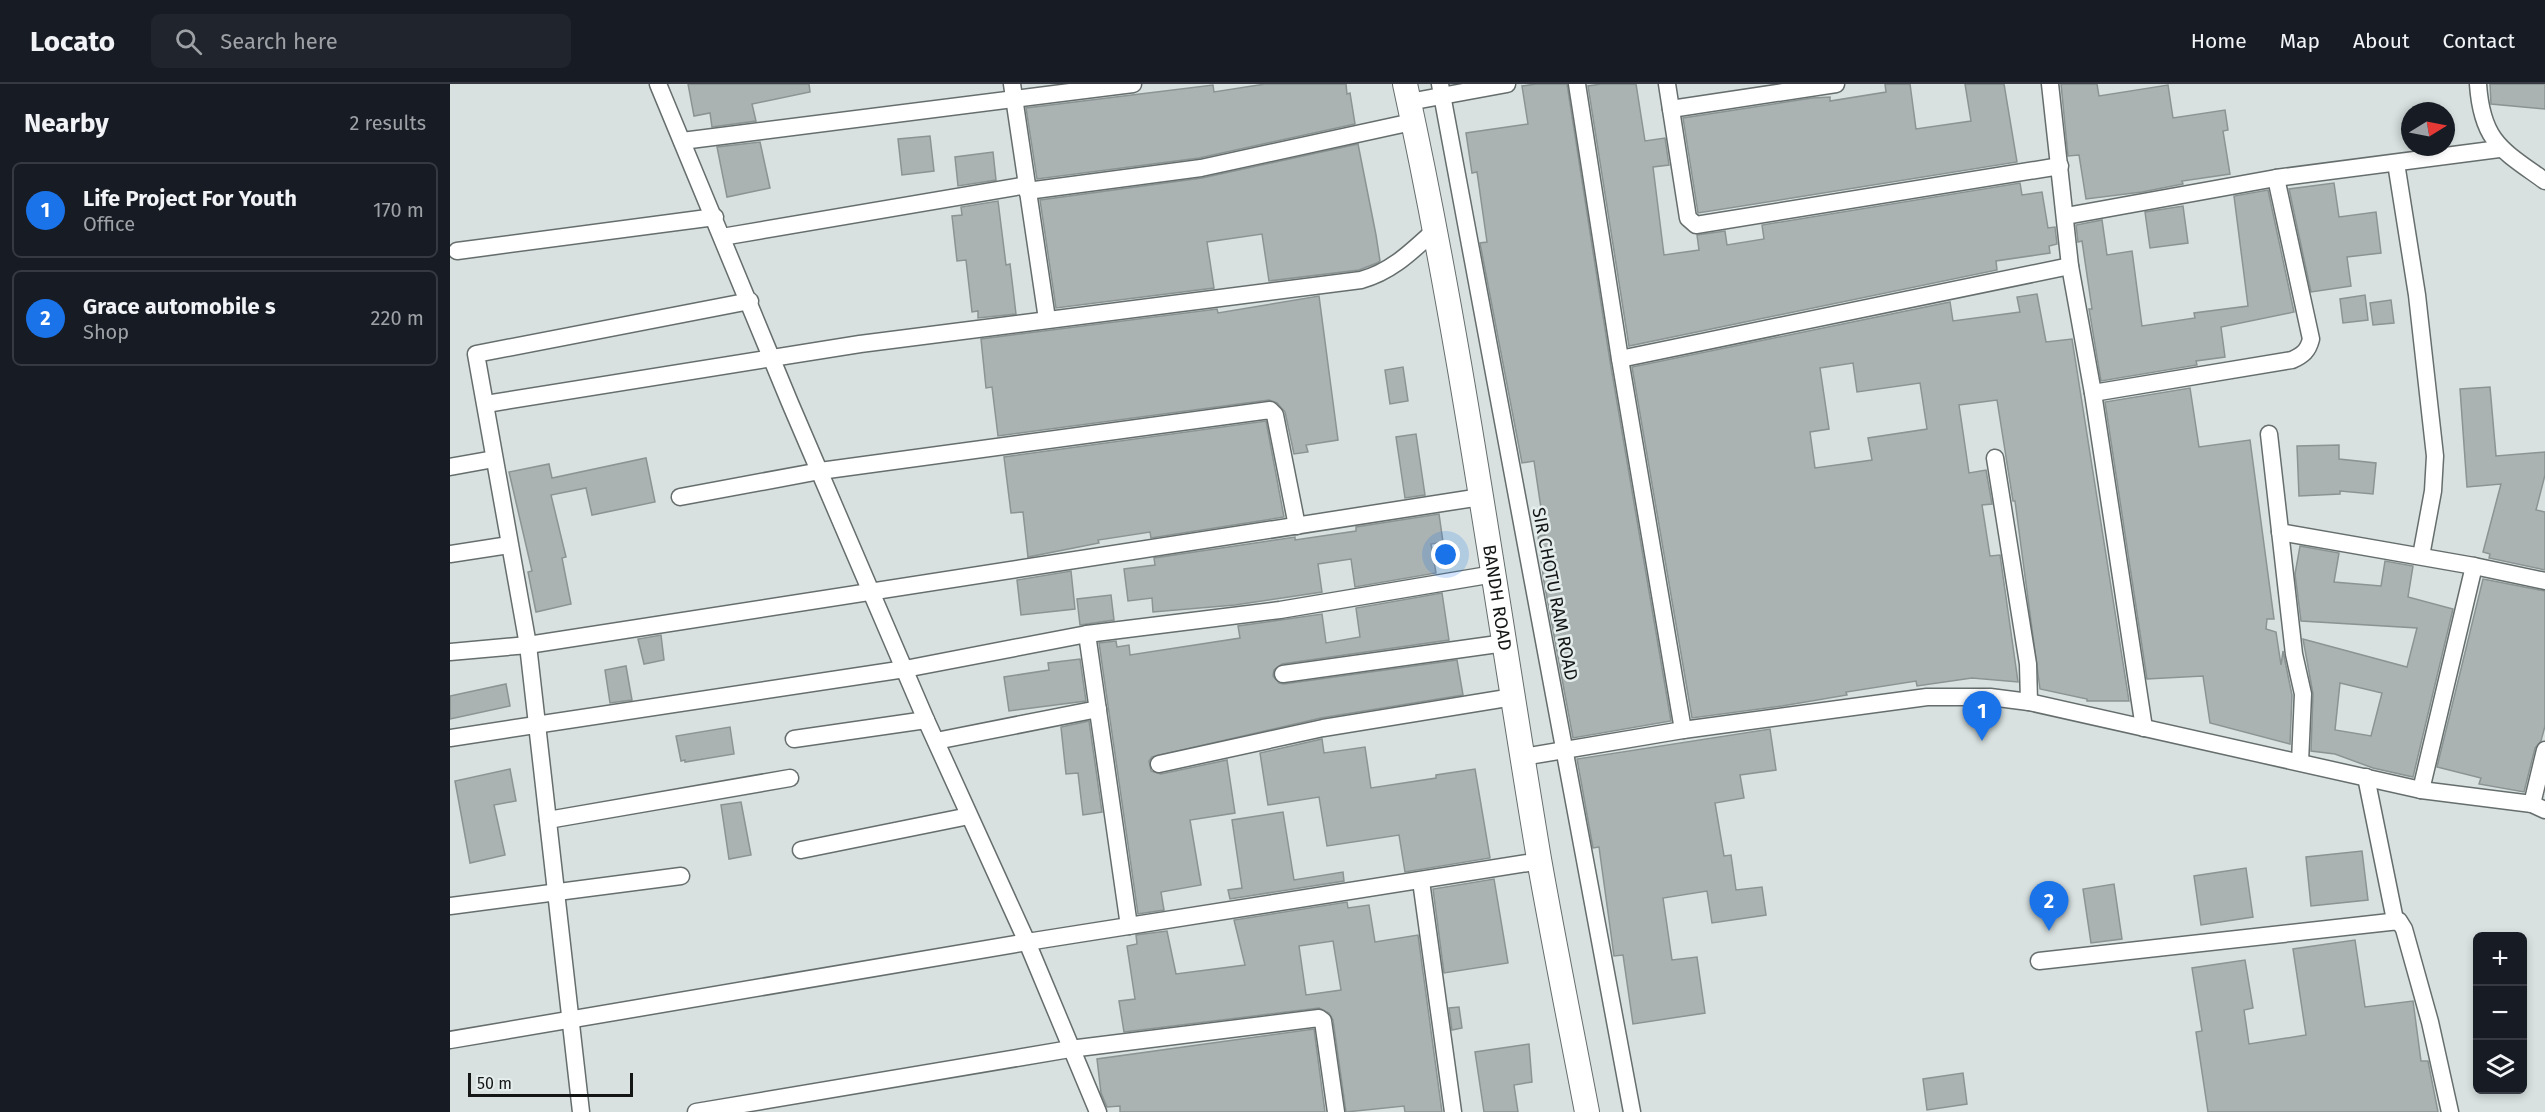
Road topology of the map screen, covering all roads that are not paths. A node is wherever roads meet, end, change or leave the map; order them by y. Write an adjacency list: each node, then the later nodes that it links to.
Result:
1 (658, 84): 13 (street)
2 (1133, 84): 10 (street)
3 (1507, 84): 9 (street)
4 (1577, 84): 28 (street)
5 (1667, 84): 12 (street)
6 (1836, 84): 12 (street)
7 (2050, 84): 16 (street)
8 (2478, 84): 14 (street)
9 (1441, 90): 11 (street); 64 (street, SIR CHOTU RAM ROAD)
10 (1013, 91): 13 (street); 19 (street)
11 (1409, 103): 19 (street); 22 (street, BANDH ROAD)
12 (1671, 109): 16 (street)
13 (682, 141): 21 (street)
14 (2499, 148): 15 (street); 18 (street)
15 (2396, 163): 17 (street); 43 (street)
16 (2060, 166): 20 (street)
17 (2276, 178): 20 (street); 30 (street)
18 (2545, 181)
19 (1027, 188): 23 (street); 27 (street)
20 (2066, 216): 25 (street)
21 (715, 217): 23 (street); 24 (street)
22 (1434, 231): 27 (street); 38 (street, BANDH ROAD)
23 (722, 237): 26 (street)
24 (457, 250)
25 (2070, 266): 28 (street); 30 (street)
26 (750, 302): 29 (street); 31 (street)
27 (1047, 319): 29 (street)
28 (1620, 359): 60 (street)
29 (772, 360): 31 (street); 36 (street)
30 (2093, 393): 59 (street)
31 (486, 404): 34 (street)
32 (2269, 434): 40 (street)
33 (1995, 458): 55 (street)
34 (494, 459): 35 (street); 41 (street)
35 (450, 467)
36 (820, 471): 37 (street); 39 (street); 47 (street)
37 (680, 497)
38 (1481, 497): 39 (street); 45 (street, BANDH ROAD)
39 (1296, 526): 47 (street)
40 (2280, 532): 43 (street); 67 (street)
41 (508, 545): 42 (street); 50 (street)
42 (450, 554)
43 (2421, 556): 44 (street)
44 (2474, 566): 46 (street); 71 (street)
45 (1494, 574): 48 (street); 49 (street, BANDH ROAD)
46 (2545, 581)
47 (872, 590): 50 (street); 52 (street)
48 (1087, 634): 52 (street); 56 (street)
49 (1505, 643): 53 (street); 54 (street, BANDH ROAD)
50 (528, 645): 51 (street); 58 (street)
51 (450, 652)
52 (905, 669): 57 (street); 58 (street)
53 (1283, 674)
54 (1514, 697): 66 (street, BANDH ROAD); 68 (street)
55 (2029, 702): 59 (street); 60 (street)
56 (1098, 709): 63 (street); 82 (street)
57 (926, 720): 62 (street); 63 (street)
58 (535, 724): 61 (street); 74 (street)
59 (2144, 728): 67 (street)
60 (1683, 730): 64 (street)
61 (450, 738)
62 (794, 739)
63 (936, 741): 73 (street)
64 (1564, 750): 66 (street); 94 (street, SIR CHOTU RAM ROAD)
65 (2545, 750): 72 (street)
66 (1523, 757): 76 (street, BANDH ROAD)
67 (2300, 762): 69 (street)
68 (1159, 764)
69 (2366, 777): 71 (street); 81 (street)
70 (790, 778): 74 (street)
71 (2421, 790): 72 (street)
72 (2538, 807)
73 (969, 816): 75 (street); 83 (street)
74 (548, 820): 79 (street)
75 (801, 850)
76 (1540, 861): 78 (street); 93 (street, BANDH ROAD)
77 (681, 876): 79 (street)
78 (1421, 881): 82 (street); 92 (street)
79 (558, 893): 80 (street); 85 (street)
80 (450, 906)
81 (2395, 920): 84 (street); 95 (street)
82 (1129, 926): 83 (street)
83 (1026, 942): 85 (street); 87 (street)
84 (2039, 961)
85 (571, 1021): 86 (street); 88 (street)
86 (450, 1040)
87 (1070, 1050): 89 (street); 90 (street); 91 (street)
88 (581, 1112)
89 (696, 1112)
90 (1098, 1112)
91 (1336, 1112)
92 (1453, 1112)
93 (1587, 1112)
94 (1632, 1112)
95 (2450, 1112)

